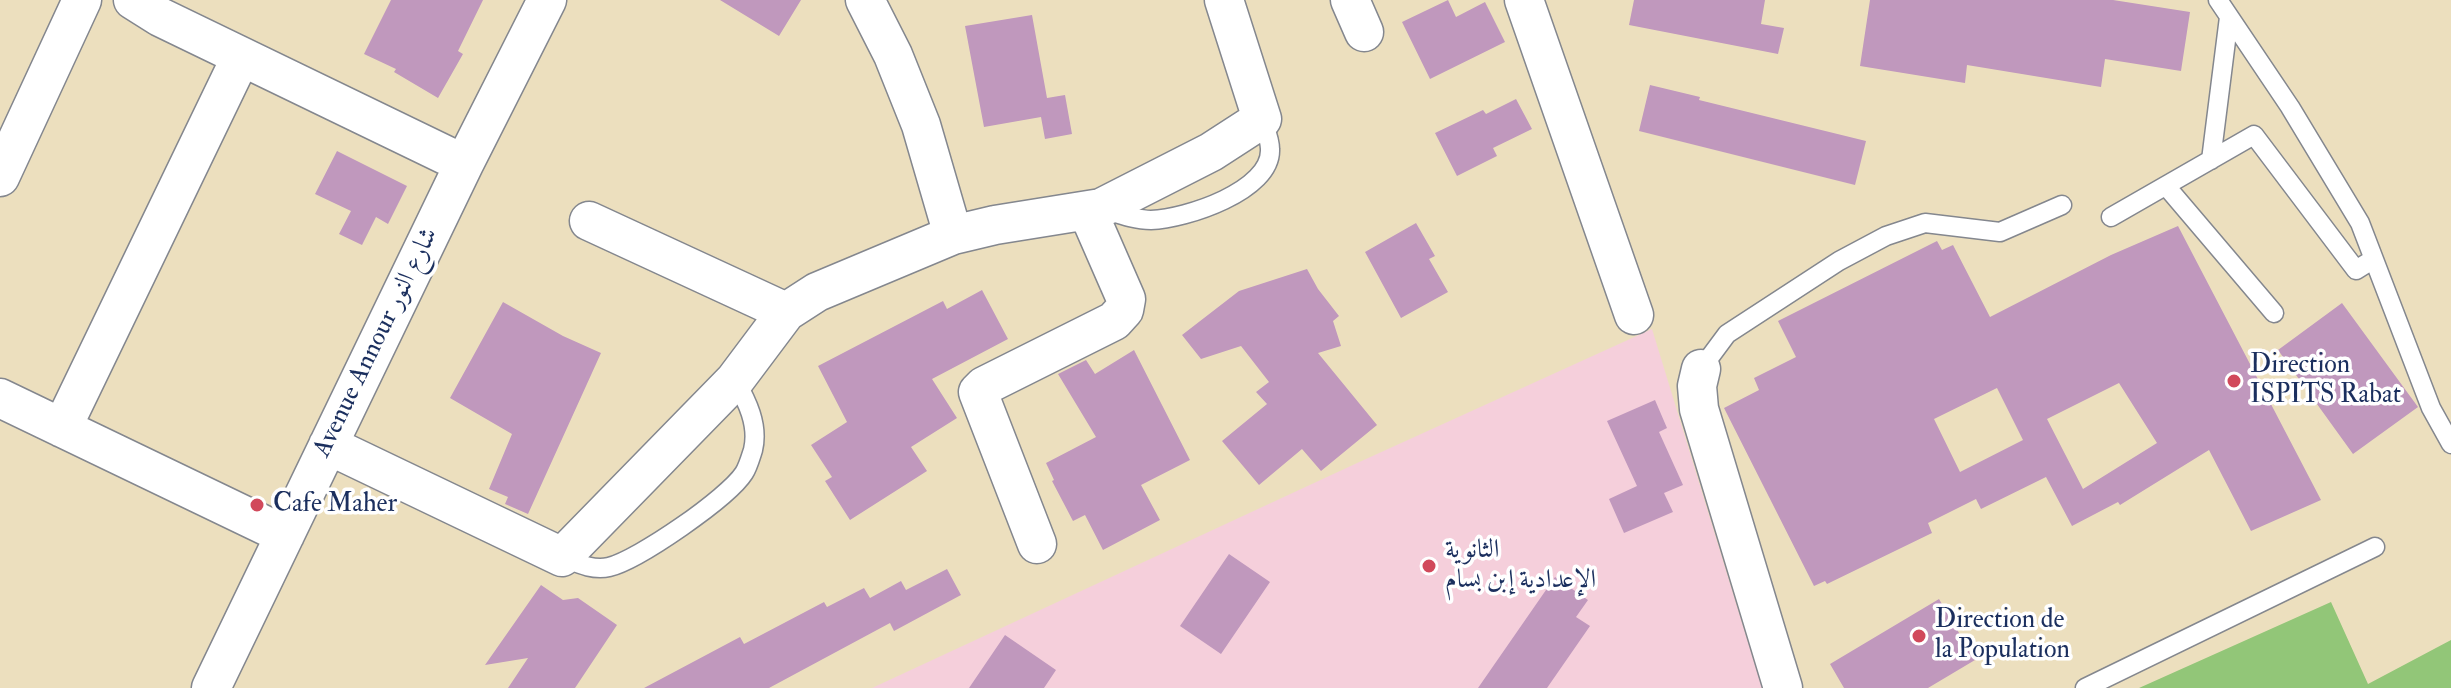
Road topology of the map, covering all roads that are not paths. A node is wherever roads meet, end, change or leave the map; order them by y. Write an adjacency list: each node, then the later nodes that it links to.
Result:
1 (82, 0): 12 (street)
2 (133, 0): 9 (street)
3 (547, 0): 11 (street, Avenue Annour شارع النور)
4 (865, 0): 18 (street)
5 (1224, 0): 15 (street)
6 (1524, 0): 22 (street)
7 (2218, 0): 8 (lane)
8 (2229, 17): 10 (lane); 19 (lane)
9 (241, 57): 11 (street); 26 (street)
10 (2211, 160): 13 (lane); 19 (lane)
11 (464, 164): 28 (street, Avenue Annour شارع النور)
12 (0, 177)
13 (2166, 186): 16 (lane); 21 (lane)
14 (2062, 205): 23 (lane)
15 (1094, 210): 18 (street); 30 (street)
16 (2111, 217)
17 (589, 221): 20 (street)
18 (953, 235): 20 (street)
19 (2372, 260): 27 (lane)
20 (786, 312): 24 (street)
21 (2274, 313)
22 (1634, 315)
23 (1701, 369): 34 (street)
24 (735, 380): 32 (street); 32 (lane)
25 (0, 398): 26 (street)
26 (62, 428): 29 (street)
27 (2451, 444)
28 (328, 445): 29 (street, Avenue Annour شارع النور); 32 (street)
29 (285, 535): 33 (street, Avenue Annour شارع النور)
30 (1037, 544)
31 (2375, 547): 35 (lane)
32 (562, 557)
33 (211, 688)
34 (1783, 688)
35 (2085, 688)

